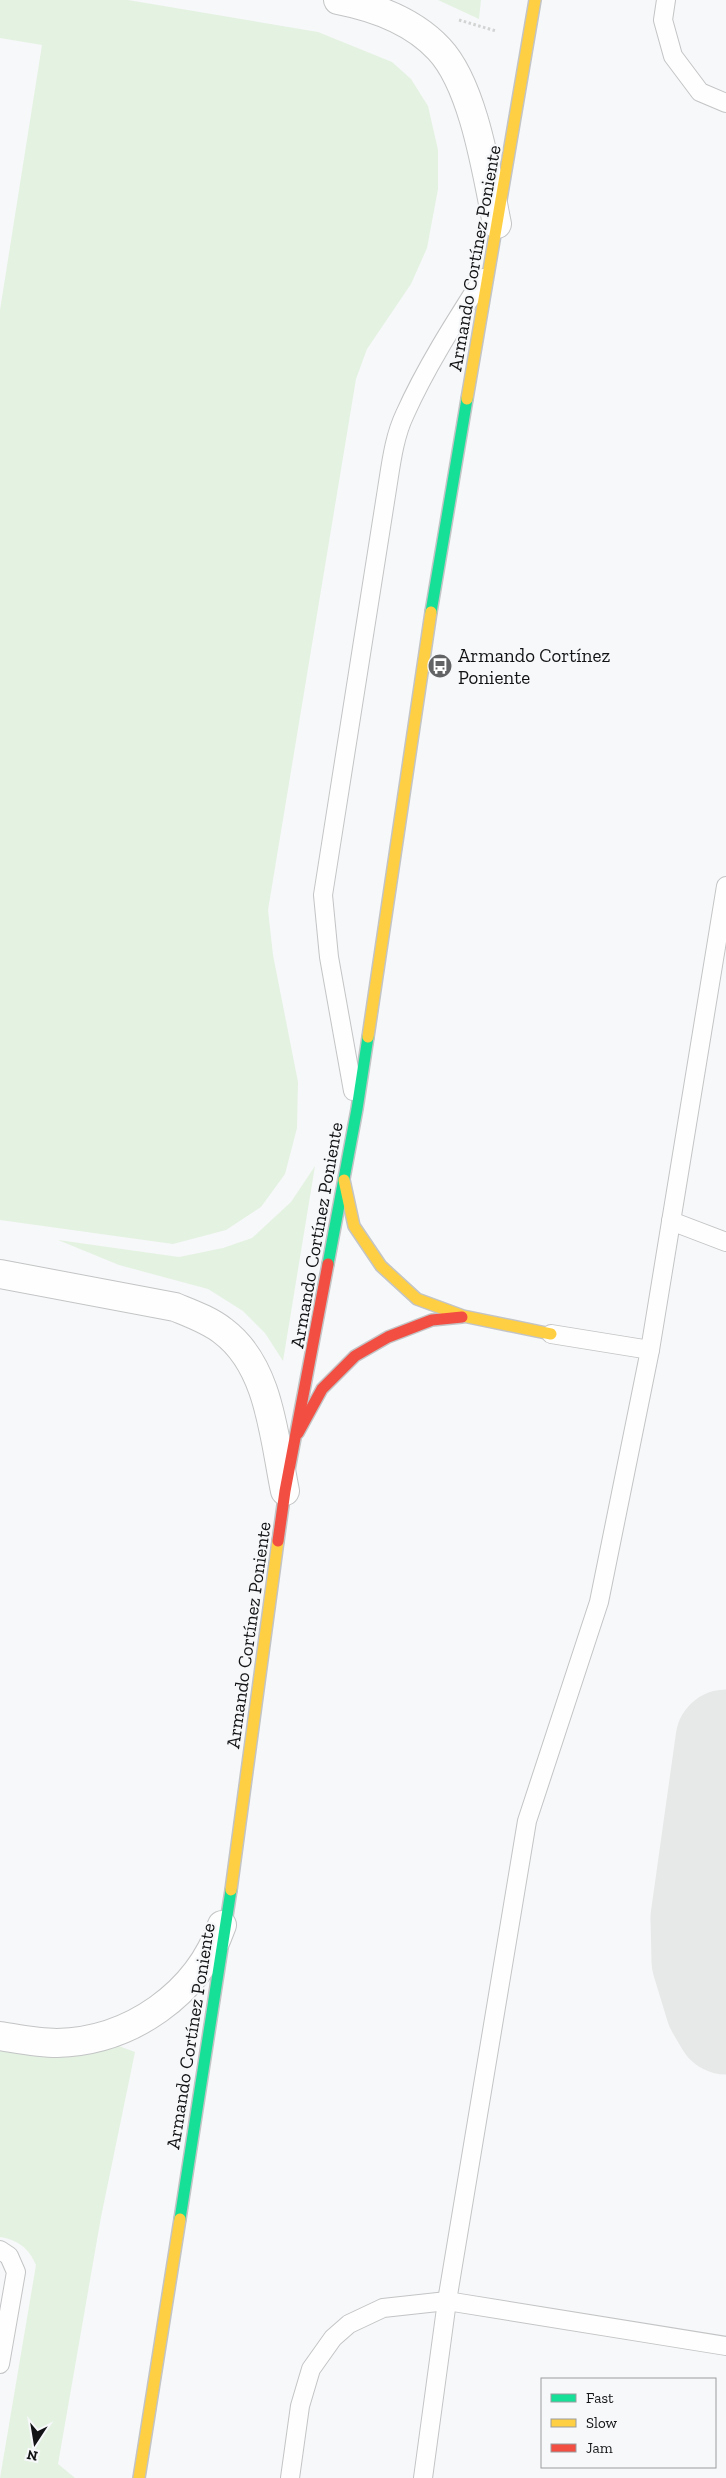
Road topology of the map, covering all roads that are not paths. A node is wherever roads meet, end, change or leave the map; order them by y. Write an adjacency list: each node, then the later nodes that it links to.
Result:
1 (338, 0): 5 (street)
2 (535, 0): 5 (main road, Armando Cortínez Poniente)
3 (666, 0): 4 (lane)
4 (726, 103)
5 (497, 225): 6 (main road, Armando Cortínez Poniente)
6 (490, 266): 8 (main road, Armando Cortínez Poniente); 8 (lane)
7 (726, 886): 10 (lane)
8 (357, 1109): 9 (main road, Armando Cortínez Poniente)
9 (344, 1180): 13 (main road); 16 (main road, Armando Cortínez Poniente)
10 (671, 1221): 11 (lane); 15 (lane)
11 (726, 1242)
12 (0, 1274): 17 (street)
13 (469, 1317): 14 (main road); 16 (main road)
14 (551, 1334): 15 (lane)
15 (650, 1350): 21 (lane)
16 (296, 1436): 17 (main road, Armando Cortínez Poniente)
17 (286, 1491): 18 (main road, Armando Cortínez Poniente)
18 (228, 1909): 19 (street); 24 (main road, Armando Cortínez Poniente)
19 (0, 2036)
20 (0, 2250): 23 (lane)
21 (447, 2301): 22 (lane); 25 (lane); 26 (lane)
22 (726, 2346)
23 (0, 2364)
24 (138, 2478)
25 (290, 2478)
26 (423, 2478)

